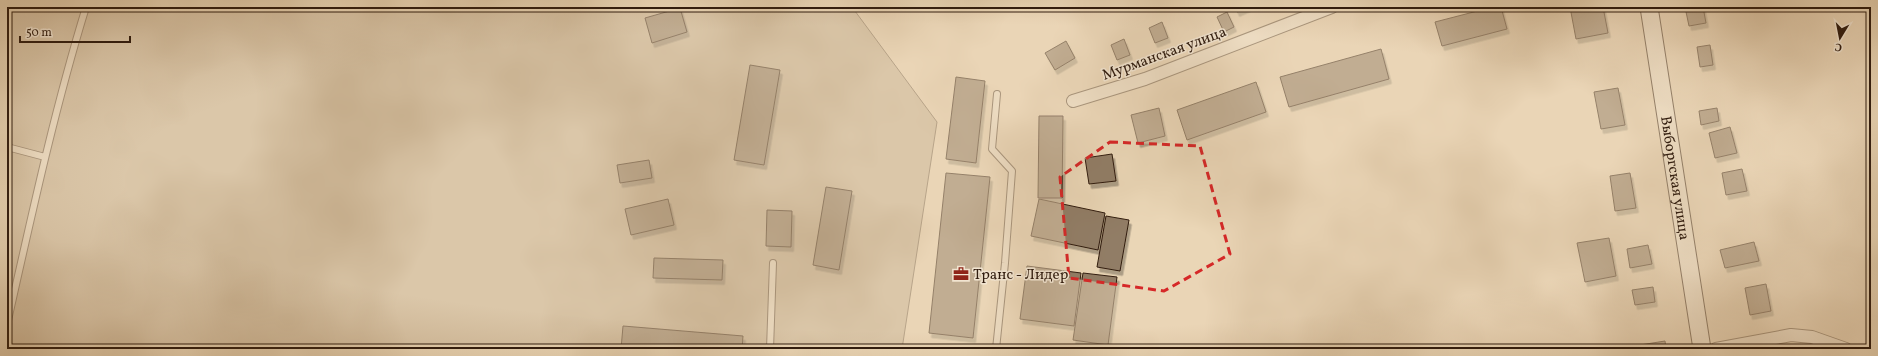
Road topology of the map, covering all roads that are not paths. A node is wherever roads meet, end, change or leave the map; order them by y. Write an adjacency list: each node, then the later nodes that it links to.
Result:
1 (86, 7): 7 (lane)
2 (1332, 7): 5 (street, Мурманская улица)
3 (1649, 7): 12 (street, Выборгская улица)
4 (997, 94): 11 (lane)
5 (1073, 101)
6 (7, 147): 7 (lane)
7 (45, 157): 9 (lane)
8 (773, 263): 10 (lane)
9 (7, 325)
10 (770, 349)
11 (996, 349)
12 (1702, 349)
13 (1716, 349): 14 (street)
14 (1846, 349)

